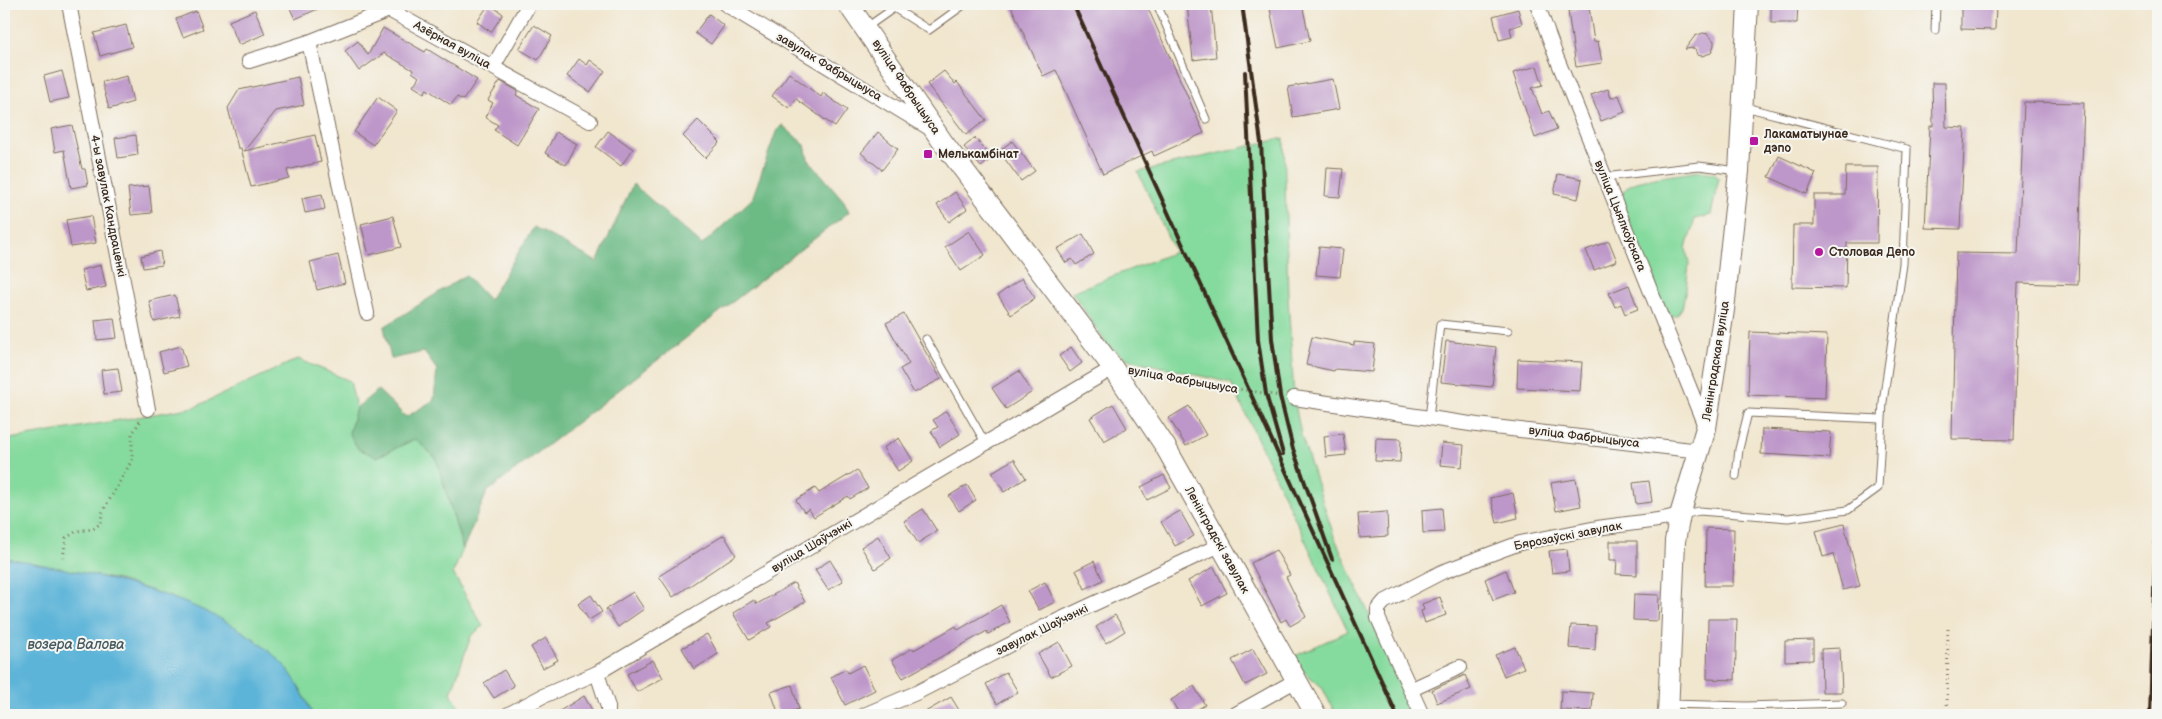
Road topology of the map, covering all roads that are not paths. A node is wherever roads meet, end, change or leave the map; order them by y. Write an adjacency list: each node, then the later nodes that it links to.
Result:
1 (68, 4): 26 (street, 4-ы завулак Кандраценкі)
2 (529, 4): 14 (street)
3 (725, 4): 18 (street, завулак Фабрыцыуса)
4 (848, 4): 10 (street, вуліца Фабрыцыуса)
5 (965, 4): 10 (lane)
6 (1157, 4): 16 (lane)
7 (1538, 4): 20 (street, вуліца Цыялкоўскага)
8 (1748, 4): 15 (street, Ленінградская вуліца)
9 (1936, 4): 11 (lane)
10 (866, 28): 18 (street, вуліца Фабрыцыуса)
11 (1935, 30)
12 (309, 42): 13 (street, Азёрная вуліца); 14 (street, Азёрная вуліца); 21 (street)
13 (249, 61)
14 (493, 67): 17 (street, Азёрная вуліца)
15 (1742, 106): 19 (street, Ленінградская вуліца); 28 (lane)
16 (1206, 119)
17 (590, 121)
18 (934, 130): 24 (street, вуліца Фабрыцыуса)
19 (1739, 172): 20 (lane); 29 (street, Ленінградская вуліца)
20 (1604, 177): 29 (street, вуліца Цыялкоўскага)
21 (368, 314)
22 (1508, 332): 27 (lane)
23 (926, 339): 30 (lane)
24 (1112, 368): 30 (street, вуліца Шаўчэнкі); 34 (street, Ленінградскі завулак)
25 (1294, 398): 27 (street, вуліца Фабрыцыуса)
26 (148, 409)
27 (1429, 418): 31 (street, вуліца Фабрыцыуса)
28 (1881, 419): 32 (lane); 33 (lane)
29 (1706, 428): 31 (street, Ленінградская вуліца)
30 (986, 444): 36 (street, вуліца Шаўчэнкі)
31 (1700, 451): 33 (street, Ленінградская вуліца)
32 (1736, 476)
33 (1680, 515): 38 (street, Бярозаўскі завулак); 40 (street, Ленінградская вуліца)
34 (1220, 545): 37 (street, Ленінградскі завулак); 43 (street, завулак Шаўчэнкі)
35 (1460, 667): 38 (street)
36 (597, 673): 41 (street, вуліца Шаўчэнкі); 42 (street)
37 (1295, 681): 44 (street); 45 (street, Ленінградскі завулак)
38 (1410, 690): 46 (street, Бярозаўскі завулак)
39 (1842, 703): 40 (lane)
40 (1668, 710)
41 (507, 715)
42 (608, 715)
43 (864, 715)
44 (1234, 715)
45 (1316, 715)
46 (1422, 715)

